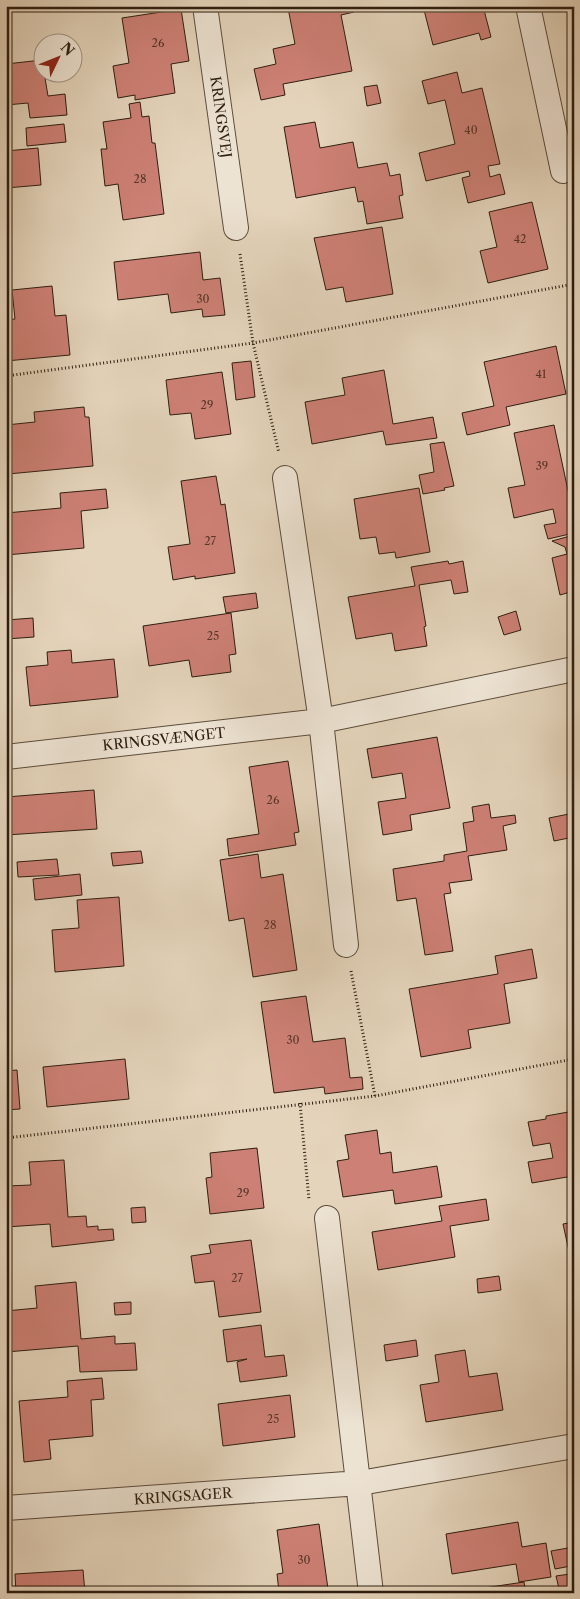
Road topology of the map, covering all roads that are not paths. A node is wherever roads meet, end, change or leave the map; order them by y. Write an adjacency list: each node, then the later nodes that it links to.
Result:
1 (205, 6): 4 (street, KRINGSVEJ)
2 (528, 6): 3 (street)
3 (563, 171)
4 (236, 228)
5 (285, 478): 7 (street)
6 (574, 669): 7 (street, KRINGSVÆNGET)
7 (321, 721): 8 (street, KRINGSVÆNGET); 9 (street)
8 (6, 757)
9 (346, 945)
10 (327, 1218): 12 (street)
11 (574, 1446): 12 (street, KRINGSAGER)
12 (360, 1483): 13 (street, KRINGSAGER); 14 (street)
13 (6, 1508)
14 (371, 1593)

